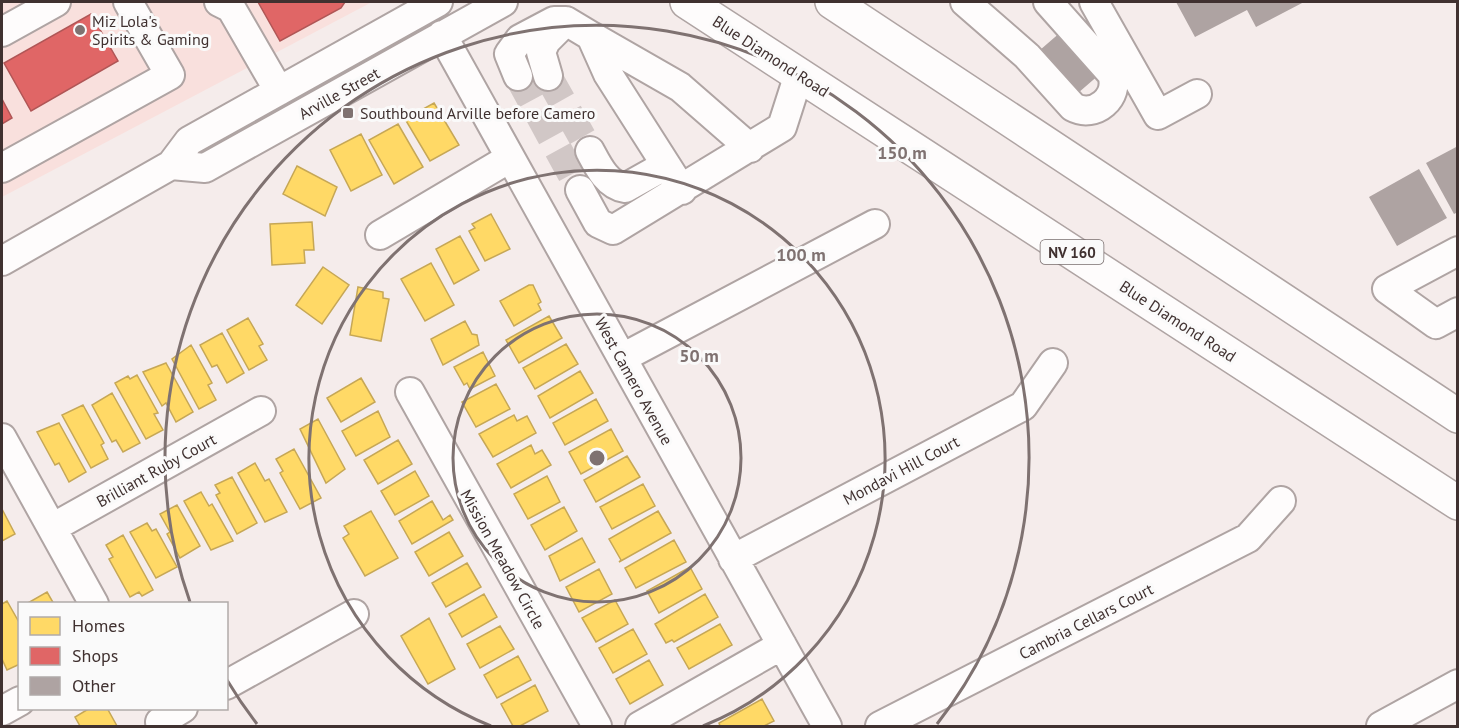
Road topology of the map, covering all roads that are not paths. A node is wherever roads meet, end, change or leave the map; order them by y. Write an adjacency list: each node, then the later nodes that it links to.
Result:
1 (56, 2): 12 (street)
2 (128, 2): 25 (street)
3 (219, 2): 18 (street)
4 (438, 2): 18 (street, Arville Street)
5 (503, 2): 13 (street, Arville Street)
6 (687, 2): 15 (highway, Blue Diamond Road / NV 160)
7 (832, 2): 37 (highway)
8 (965, 2): 9 (street)
9 (1048, 2)
10 (1094, 2): 19 (street)
11 (566, 21): 14 (street); 16 (street); 17 (street)
12 (2, 32)
13 (441, 35): 22 (street, West Camero Avenue); 23 (street, Arville Street)
14 (591, 36): 20 (street); 24 (street)
15 (799, 74): 20 (street); 40 (highway, Blue Diamond Road / NV 160)
16 (518, 76)
17 (548, 76)
18 (279, 91): 23 (street, Arville Street)
19 (1197, 94)
20 (750, 148): 27 (street)
21 (590, 151): 24 (street)
22 (510, 158): 29 (street); 33 (street, West Camero Avenue)
23 (171, 165): 31 (street, Arville Street)
24 (666, 165): 27 (street)
25 (2, 168)
26 (580, 190): 27 (street)
27 (682, 190)
28 (875, 224): 33 (street)
29 (380, 235)
30 (1458, 251): 32 (street)
31 (2, 261)
32 (1458, 312)
33 (622, 358): 42 (street, West Camero Avenue)
34 (1053, 363): 42 (street, Mondavi Hill Court)
35 (410, 392): 50 (street, Mission Meadow Circle)
36 (261, 411): 41 (street, Brilliant Ruby Court)
37 (1458, 416)
38 (4, 447): 41 (street)
39 (1281, 501): 53 (street, Cambria Cellars Court)
40 (1458, 503)
41 (52, 528): 43 (street)
42 (734, 559): 45 (street, West Camero Avenue)
43 (93, 602)
44 (354, 614): 46 (street)
45 (782, 645): 51 (street); 52 (street, West Camero Avenue)
46 (228, 684)
47 (1458, 684): 54 (street)
48 (18, 702): 49 (street)
49 (2, 711)
50 (597, 726)
51 (640, 726)
52 (827, 726)
53 (880, 726)
54 (1381, 726)

